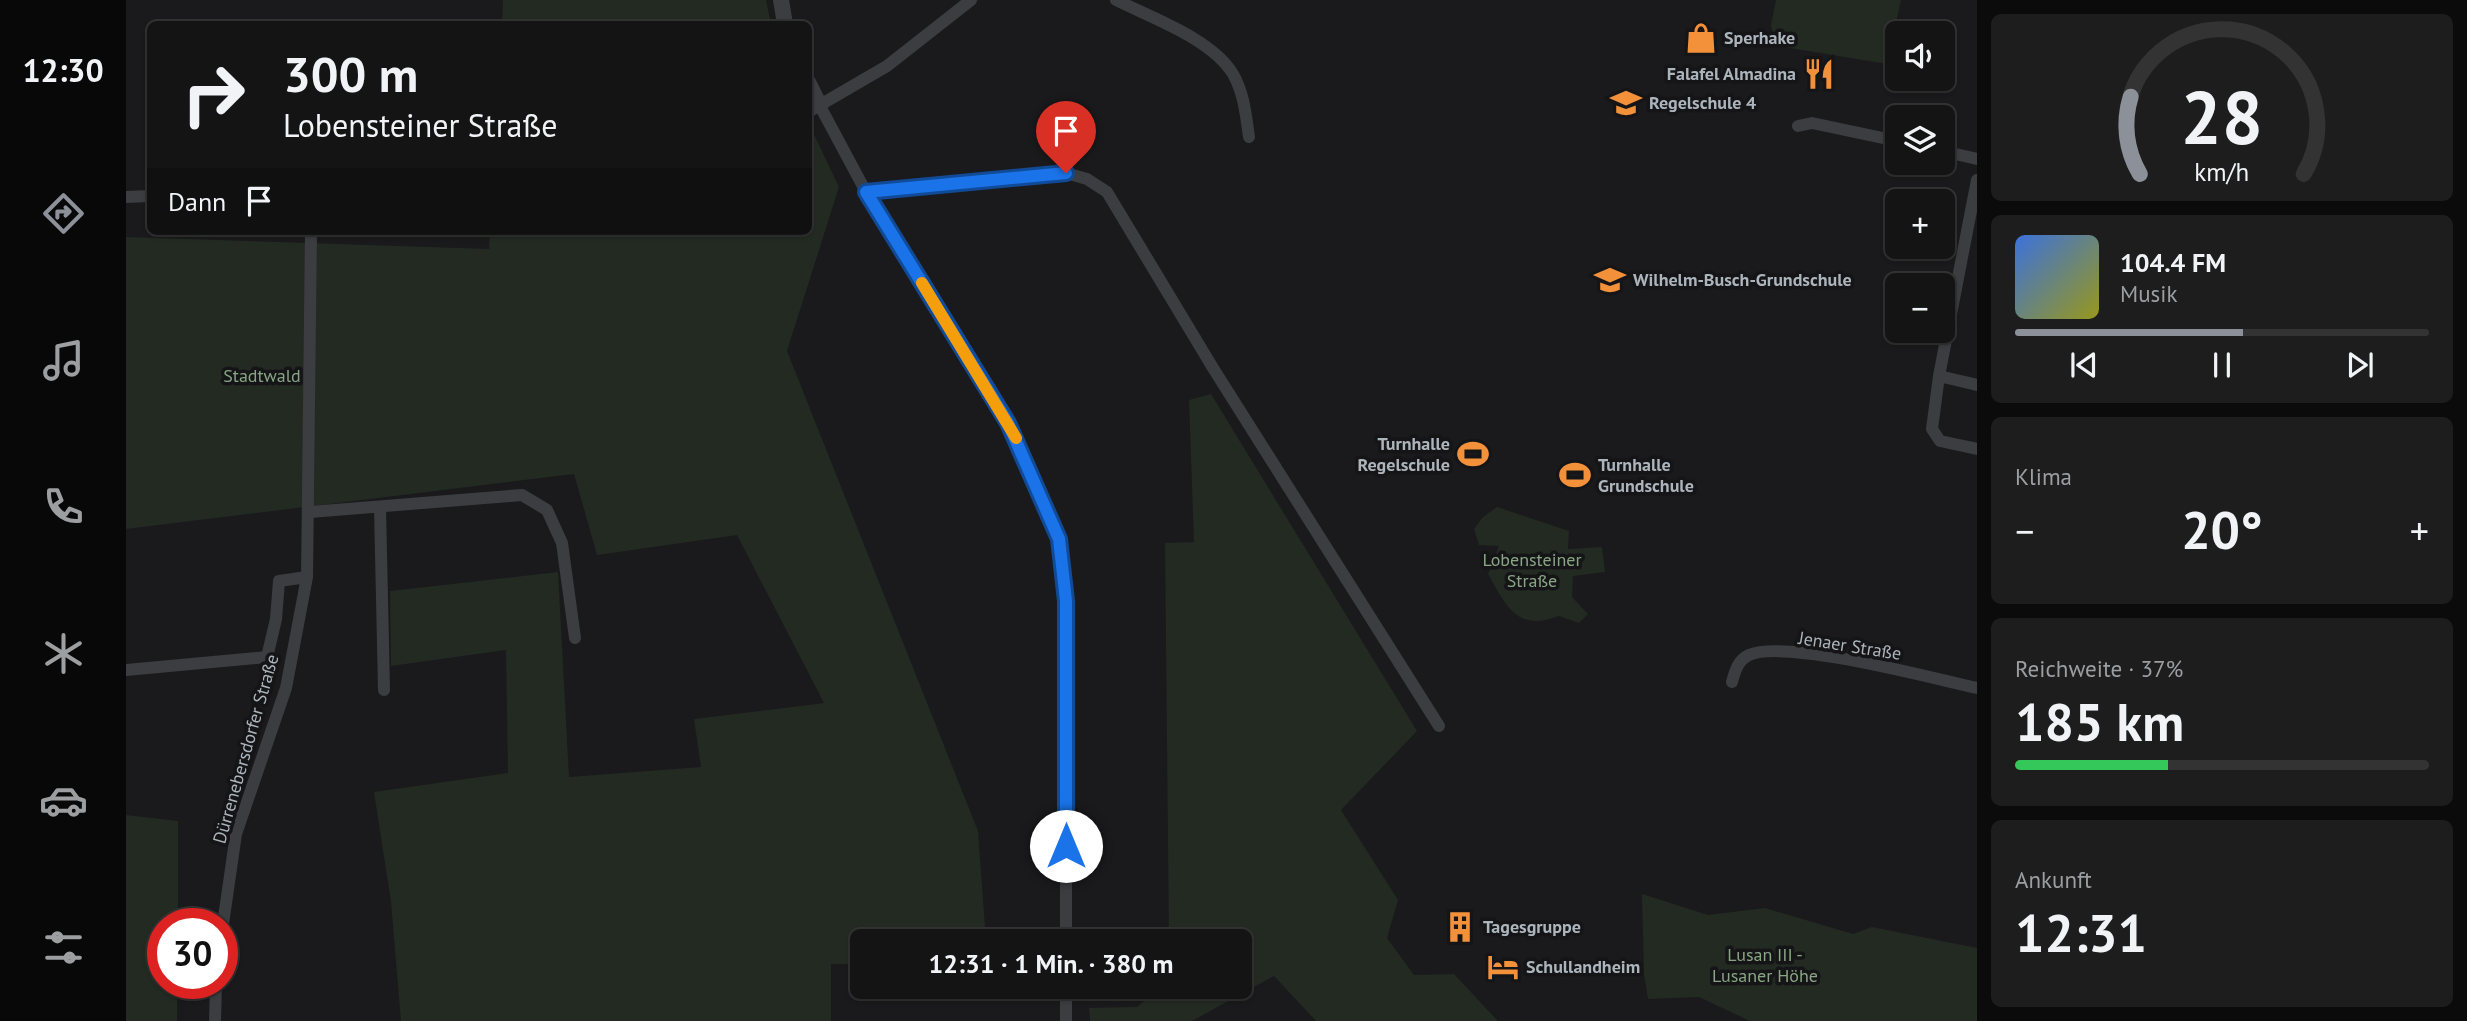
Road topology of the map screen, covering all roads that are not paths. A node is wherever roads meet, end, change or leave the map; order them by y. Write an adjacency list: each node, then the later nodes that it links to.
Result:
1 (781, 0): 4 (street)
2 (971, 0): 5 (street)
3 (1116, 0): 7 (street)
4 (784, 21)
5 (814, 109): 12 (street)
6 (1798, 126): 8 (street)
7 (1249, 136)
8 (1885, 138)
9 (1955, 154): 10 (street)
10 (1977, 159)
11 (1977, 180): 16 (street)
12 (866, 192): 27 (street); 29 (street)
13 (147, 196): 14 (street)
14 (126, 197)
15 (311, 235): 20 (street, Dürrenebersdorfer Straße)
16 (1939, 376): 17 (street); 18 (street)
17 (1977, 385)
18 (1977, 449)
19 (380, 507): 20 (street); 22 (street); 26 (street)
20 (310, 512): 21 (street, Dürrenebersdorfer Straße)
21 (307, 577): 23 (street, Dürrenebersdorfer Straße); 28 (street, Dürrenebersdorfer Straße)
22 (575, 638)
23 (126, 670)
24 (1732, 682): 25 (street, Jenaer Straße)
25 (1977, 688)
26 (384, 690)
27 (1439, 726)
28 (225, 908)
29 (1066, 929)
30 (216, 999): 32 (street)
31 (1066, 999): 33 (street)
32 (215, 1021)
33 (1066, 1021)

